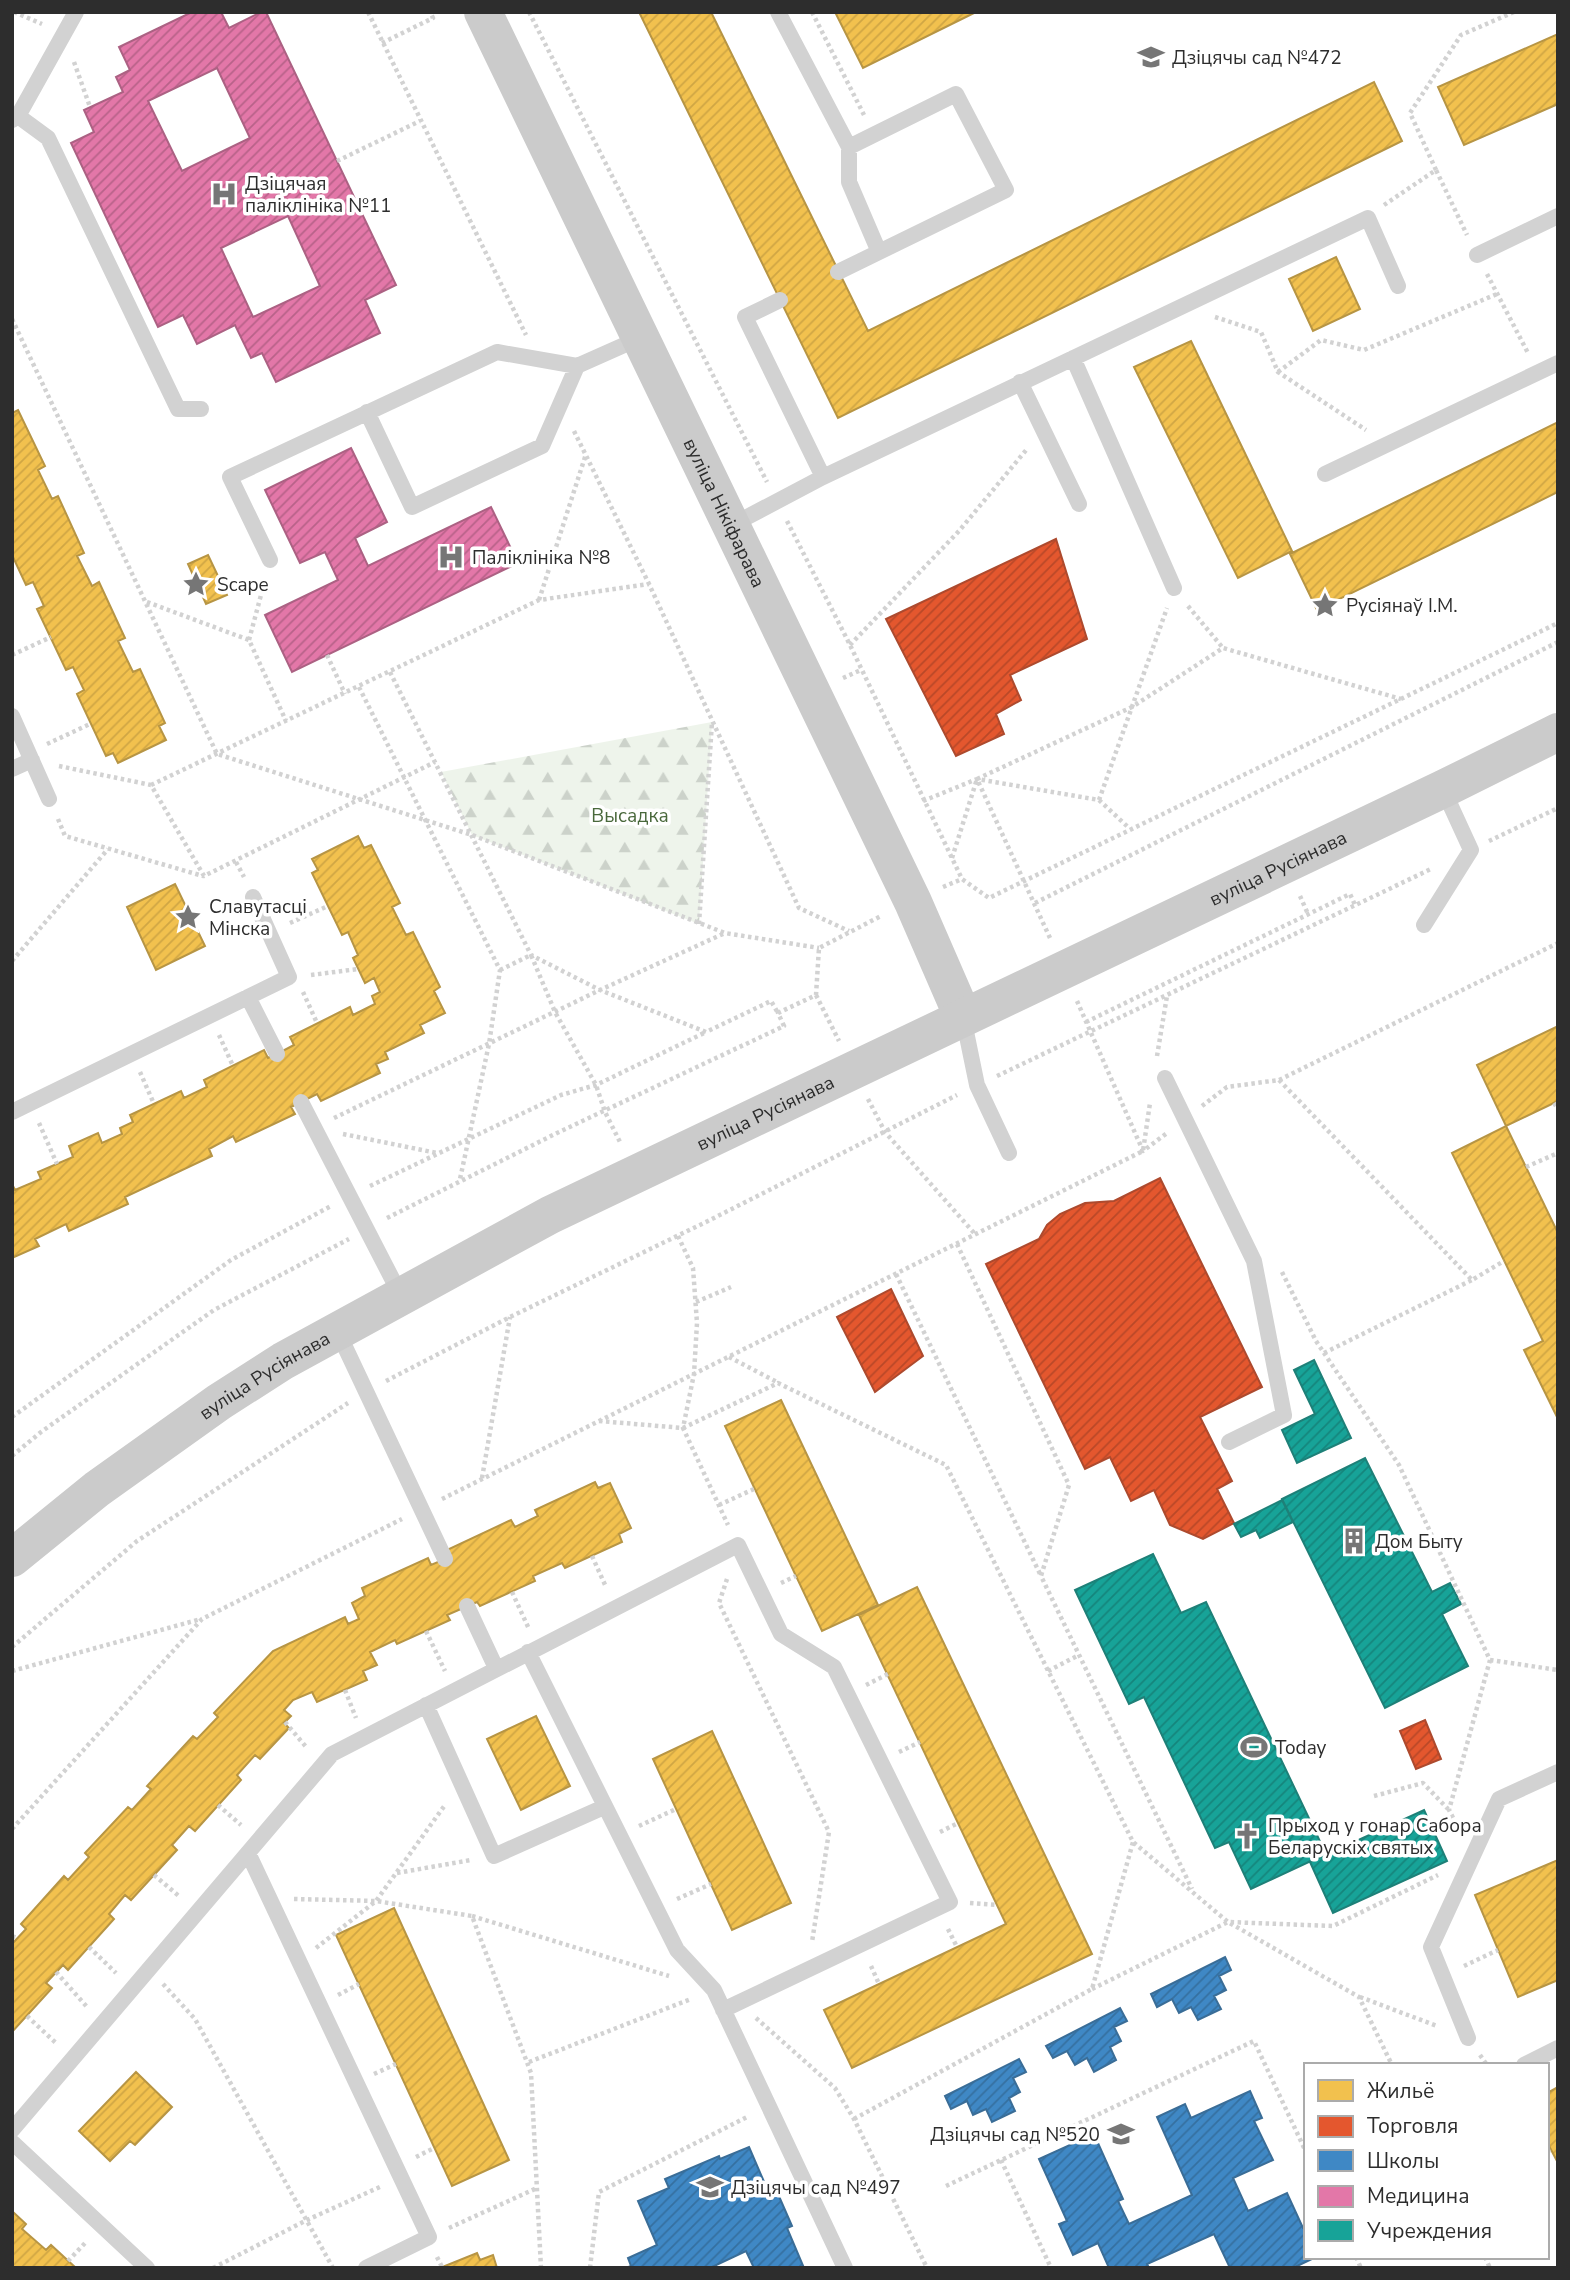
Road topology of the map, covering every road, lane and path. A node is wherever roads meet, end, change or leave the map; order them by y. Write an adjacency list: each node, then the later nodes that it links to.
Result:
1 (14, 12): 10 (path)
2 (76, 12): 10 (lane)
3 (368, 12): 11 (path)
4 (430, 12): 11 (path)
5 (483, 12): 29 (main road, вуліца Нікіфарава)
6 (529, 12): 44 (path)
7 (778, 12): 17 (lane)
8 (812, 12): 16 (path)
9 (1514, 12): 19 (path)
10 (64, 34): 14 (lane)
11 (382, 43): 15 (path)
12 (69, 52): 13 (path)
13 (90, 107)
14 (15, 118): 37 (lane)
15 (420, 121): 18 (path); 30 (path)
16 (873, 135): 17 (lane); 21 (lane)
17 (849, 147): 21 (lane)
18 (337, 161)
19 (1436, 170)
20 (1558, 216): 22 (lane)
21 (879, 251): 23 (lane)
22 (1477, 255)
23 (838, 272)
24 (1398, 286): 27 (lane)
25 (1497, 294): 34 (path)
26 (780, 300): 43 (lane)
27 (1181, 306): 31 (lane); 34 (path)
28 (12, 319): 51 (path)
29 (640, 338): 33 (lane); 46 (main road, вуліца Нікіфарава)
30 (537, 358): 33 (lane); 38 (lane)
31 (1073, 358): 35 (lane); 49 (lane)
32 (1558, 363): 40 (lane)
33 (577, 366): 36 (lane)
34 (1278, 372): 40 (path)
35 (1020, 382): 39 (lane); 43 (lane)
36 (561, 406): 38 (lane); 41 (path)
37 (201, 409)
38 (367, 412): 47 (lane)
39 (1043, 429): 45 (lane); 56 (path)
40 (1387, 444): 42 (lane)
41 (586, 454): 48 (path); 50 (path)
42 (1325, 474)
43 (823, 477): 44 (lane)
44 (776, 501): 46 (lane); 56 (path)
45 (1079, 504)
46 (732, 525): 114 (main road, вуліца Нікіфарава)
47 (270, 560): 54 (path)
48 (649, 584): 50 (path); 67 (path)
49 (1174, 588): 57 (path); 64 (path)
50 (539, 600): 60 (path)
51 (145, 601): 54 (path); 70 (path)
52 (1558, 623): 63 (path)
53 (51, 638): 58 (path)
54 (249, 640): 66 (path)
55 (1558, 642): 92 (path)
56 (850, 645): 81 (path)
57 (1223, 649): 63 (path); 64 (path)
58 (12, 655)
59 (327, 655): 62 (path)
60 (390, 672): 61 (path); 72 (path)
61 (359, 687): 62 (path); 74 (path)
62 (345, 694): 66 (path)
63 (1401, 699): 84 (path)
64 (1132, 707): 75 (path); 80 (path)
65 (12, 716): 71 (lane)
66 (286, 722): 70 (path)
67 (712, 722): 95 (path); 100 (path)
68 (90, 724): 71 (path)
69 (1558, 732): 77 (main road, вуліца Русіянава)
70 (217, 754): 76 (path); 79 (path)
71 (30, 757): 73 (lane); 76 (path); 78 (lane)
72 (435, 762): 74 (path); 85 (path)
73 (12, 769)
74 (405, 777): 79 (path); 83 (path)
75 (977, 779): 80 (path); 81 (path); 88 (path); 90 (path)
76 (151, 785): 89 (path)
77 (1443, 789): 87 (lane); 105 (main road, вуліца Русіянава)
78 (49, 799): 86 (path)
79 (360, 799): 83 (path); 89 (path)
80 (1099, 800): 84 (path)
81 (923, 801): 88 (path)
82 (1558, 808): 87 (path)
83 (427, 821): 85 (path); 104 (path)
84 (1129, 828): 90 (path)
85 (472, 835): 95 (path); 101 (path)
86 (108, 849): 89 (path); 102 (path)
87 (1471, 850): 93 (path); 96 (lane)
88 (952, 859): 90 (path)
89 (204, 876)
90 (1024, 881): 92 (path)
91 (253, 897): 97 (lane)
92 (1035, 903): 105 (path)
93 (1355, 905): 109 (path); 115 (path)
94 (328, 906): 97 (path)
95 (699, 924): 98 (path)
96 (1424, 925)
97 (269, 932): 106 (lane)
98 (725, 933): 100 (path); 107 (path)
99 (1558, 943): 125 (path)
100 (819, 948): 108 (path)
101 (531, 955): 104 (path); 107 (path); 111 (path)
102 (12, 961)
103 (358, 969): 106 (path)
104 (500, 970): 118 (path)
105 (1064, 970): 114 (main road, вуліца Русіянава); 115 (path)
106 (293, 977): 110 (lane); 116 (path)
107 (600, 990): 111 (path); 112 (path)
108 (816, 995): 112 (path); 123 (path)
109 (1167, 995): 117 (path); 121 (path)
110 (248, 998): 113 (lane); 120 (lane)
111 (555, 1012): 118 (path); 134 (path)
112 (778, 1013): 134 (path)
113 (210, 1016): 119 (lane); 122 (path)
114 (963, 1017): 123 (main road, вуліца Русіянава); 126 (lane)
115 (1086, 1022): 117 (path)
116 (317, 1023)
117 (1091, 1033): 126 (path); 138 (path)
118 (489, 1044): 136 (path); 145 (path)
119 (131, 1054): 129 (lane); 131 (path)
120 (276, 1054)
121 (1157, 1059)
122 (233, 1066)
123 (853, 1069): 137 (path); 144 (main road, вуліца Русіянава)
124 (1166, 1078): 135 (lane)
125 (1279, 1080): 135 (path); 153 (path)
126 (977, 1085): 137 (path); 140 (lane)
127 (1151, 1098): 138 (path)
128 (301, 1102): 136 (lane)
129 (30, 1103): 133 (lane); 142 (path)
130 (1554, 1103): 132 (path)
131 (154, 1104)
132 (1558, 1110)
133 (12, 1112)
134 (605, 1112): 144 (path); 145 (path)
135 (1185, 1119): 138 (path); 166 (lane)
136 (314, 1128): 139 (path); 146 (lane)
137 (885, 1132): 147 (path); 148 (path)
138 (1143, 1151): 147 (path)
139 (438, 1153)
140 (1009, 1153)
141 (1558, 1153): 143 (path)
142 (58, 1164)
143 (1526, 1167)
144 (636, 1172): 155 (main road, вуліца Русіянава)
145 (460, 1180): 146 (path)
146 (366, 1230): 155 (lane); 167 (path)
147 (975, 1234): 149 (path)
148 (678, 1236): 156 (path); 157 (path)
149 (957, 1244): 152 (path); 176 (path)
150 (1504, 1261): 153 (path)
151 (1280, 1267): 159 (path)
152 (896, 1274): 160 (path); 176 (path)
153 (1472, 1280): 159 (path)
154 (731, 1287): 156 (path)
155 (401, 1296): 158 (main road, вуліца Русіянава)
156 (696, 1302): 161 (path)
157 (510, 1317): 163 (path); 168 (path)
158 (337, 1330): 163 (lane); 174 (main road, вуліца Русіянава)
159 (1324, 1353): 185 (path)
160 (728, 1357): 161 (path); 162 (path)
161 (694, 1374): 164 (path); 165 (path)
162 (778, 1383): 165 (path); 189 (path)
163 (366, 1392): 171 (lane); 182 (path)
164 (599, 1422): 165 (path); 168 (path)
165 (683, 1428): 170 (path)
166 (1229, 1442)
167 (12, 1456)
168 (482, 1479): 171 (path)
169 (754, 1489): 170 (path)
170 (719, 1505): 172 (path)
171 (421, 1510): 175 (lane); 180 (path)
172 (738, 1545): 179 (lane); 222 (path); 222 (lane)
173 (592, 1556): 179 (path)
174 (12, 1558)
175 (445, 1559)
176 (1041, 1576): 184 (path)
177 (512, 1592): 183 (path)
178 (467, 1606): 186 (lane)
179 (615, 1608): 183 (lane)
180 (202, 1619): 188 (path); 201 (path)
181 (426, 1631): 190 (path)
182 (12, 1647)
183 (533, 1649): 186 (lane); 198 (lane)
184 (1079, 1655): 189 (path); 211 (path)
185 (1490, 1660): 187 (path); 200 (path)
186 (496, 1668): 190 (lane)
187 (1558, 1670)
188 (12, 1671)
189 (1048, 1671): 204 (path)
190 (453, 1690): 191 (lane)
191 (426, 1705): 193 (lane); 195 (lane)
192 (285, 1722): 193 (path)
193 (321, 1766): 203 (lane)
194 (1558, 1772): 207 (lane)
195 (461, 1783): 206 (lane); 208 (path)
196 (1374, 1796): 200 (path)
197 (218, 1805): 203 (path)
198 (604, 1807): 202 (lane); 206 (lane)
199 (676, 1809): 202 (path)
200 (1448, 1810): 207 (path)
201 (12, 1829)
202 (618, 1835): 214 (lane)
203 (259, 1840): 205 (lane)
204 (1133, 1842): 211 (path); 226 (path)
205 (248, 1853): 212 (lane); 215 (lane)
206 (494, 1856): 208 (path)
207 (1473, 1857): 217 (path); 224 (lane)
208 (396, 1873): 213 (path)
209 (154, 1875): 215 (path)
210 (711, 1884): 214 (path)
211 (1195, 1894): 217 (path)
212 (269, 1899): 213 (path); 220 (lane)
213 (376, 1901): 216 (path); 220 (path)
214 (656, 1909): 227 (lane)
215 (197, 1913): 221 (lane)
216 (472, 1916): 227 (path); 246 (path)
217 (1228, 1922): 226 (path); 228 (path)
218 (89, 1947): 225 (path)
219 (1498, 1950): 224 (path)
220 (299, 1962): 244 (lane)
221 (149, 1969): 225 (lane); 247 (path)
222 (808, 1970): 229 (lane)
223 (56, 1972): 231 (path)
224 (1441, 1976): 232 (lane)
225 (132, 1989): 231 (lane)
226 (1092, 1989): 239 (path)
227 (714, 1990): 229 (lane)
228 (1360, 1997): 232 (path); 235 (path)
229 (723, 2010): 238 (lane)
230 (27, 2016): 234 (path)
231 (102, 2025): 234 (lane)
232 (1468, 2038): 236 (path)
233 (1558, 2048): 237 (lane)
234 (73, 2059): 240 (lane)
235 (1391, 2063)
236 (1486, 2063)
237 (1528, 2063)
238 (768, 2106): 254 (path); 255 (lane)
239 (854, 2119)
240 (12, 2130)
241 (12, 2143): 249 (lane)
242 (1304, 2147): 243 (path)
243 (1001, 2160): 245 (path); 256 (path)
244 (401, 2178): 247 (path); 248 (lane)
245 (946, 2186)
246 (537, 2188): 248 (path); 253 (path)
247 (307, 2220): 250 (path); 251 (path)
248 (429, 2237): 252 (lane)
249 (147, 2268)
250 (213, 2268)
251 (333, 2268)
252 (366, 2268)
253 (541, 2268)
254 (590, 2268)
255 (845, 2268)
256 (1051, 2268)

